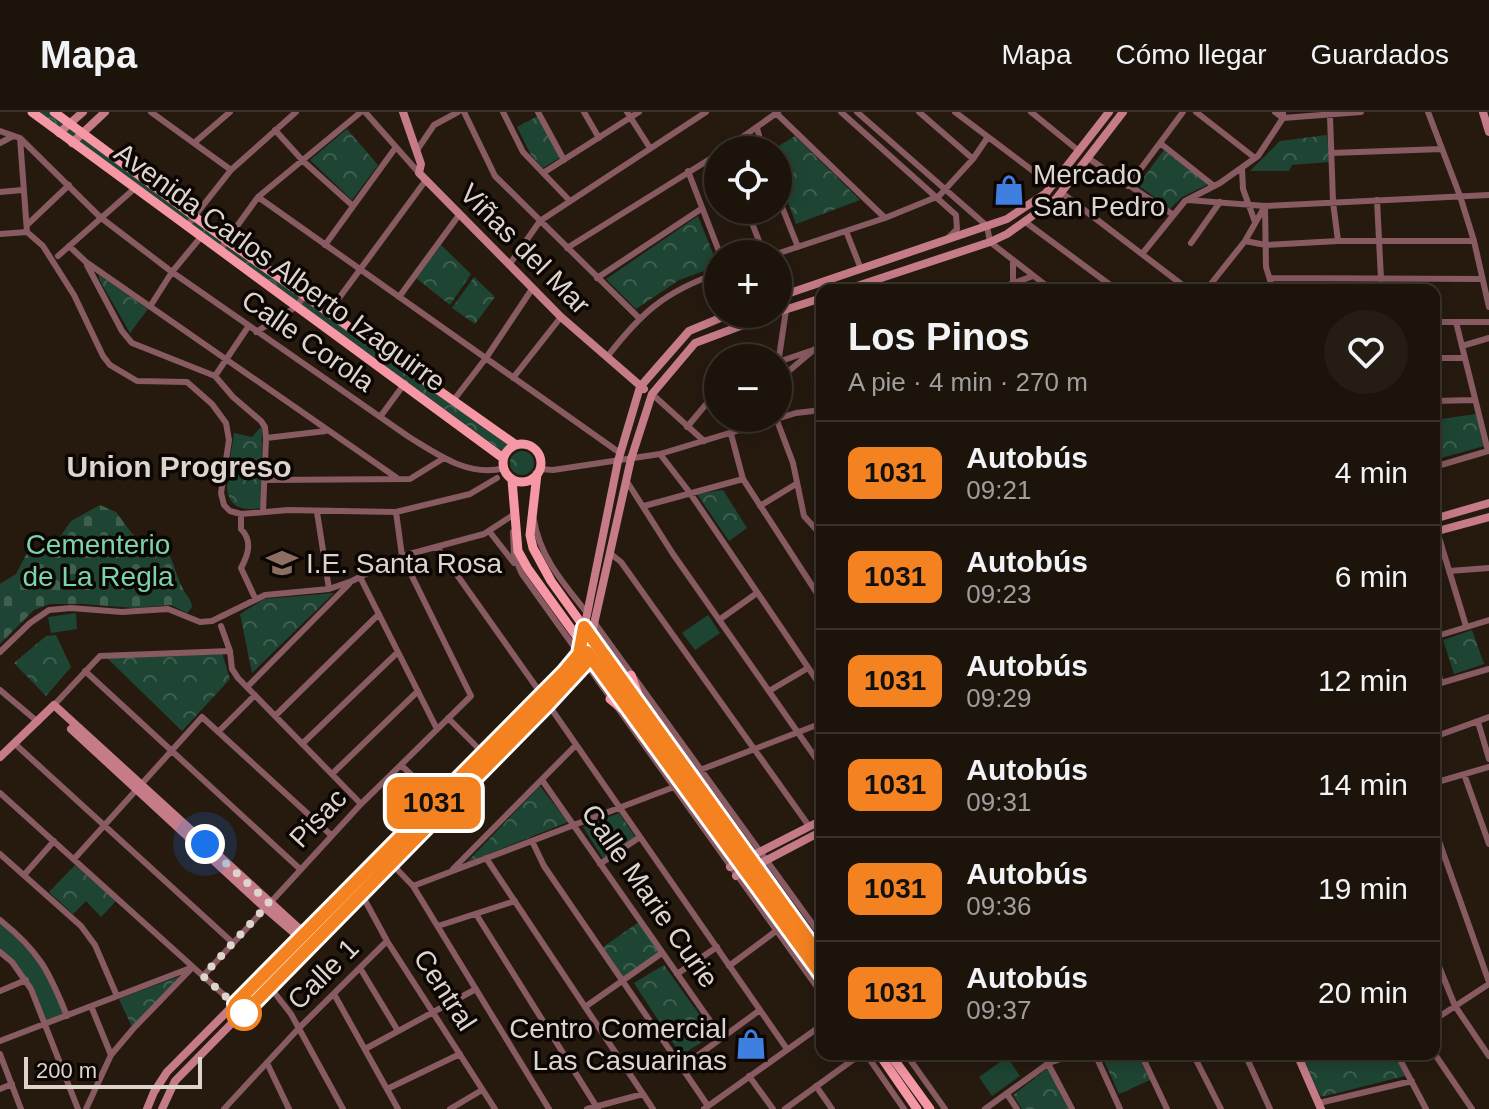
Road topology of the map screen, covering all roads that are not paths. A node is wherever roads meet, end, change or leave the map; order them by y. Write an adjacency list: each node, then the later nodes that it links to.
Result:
1 (32, 112): 43 (main road, Avenida Carlos Alberto Izaguirre)
2 (54, 112): 38 (main road, Avenida Carlos Alberto Izaguirre)
3 (83, 112): 38 (main road)
4 (105, 112): 44 (main road)
5 (151, 112): 36 (street)
6 (170, 112): 36 (street)
7 (230, 112): 52 (street)
8 (296, 112): 40 (street)
9 (363, 112): 54 (street); 64 (street)
10 (403, 112): 57 (main road)
11 (458, 112): 57 (street)
12 (464, 112): 98 (street)
13 (503, 112): 69 (street)
14 (538, 112): 63 (street)
15 (584, 112): 49 (street)
16 (639, 112): 33 (street)
17 (706, 112): 55 (street)
18 (776, 112): 39 (street); 97 (street)
19 (841, 112): 83 (street)
20 (857, 112): 77 (street)
21 (919, 112): 62 (street)
22 (955, 112): 48 (street)
23 (1031, 112): 37 (street)
24 (1046, 112): 37 (street)
25 (1109, 112): 58 (main road)
26 (1123, 112): 60 (main road)
27 (1183, 112): 53 (street)
28 (1196, 112): 61 (street)
29 (1275, 112): 34 (street)
30 (1361, 112): 35 (street)
31 (1428, 112): 56 (street)
32 (1483, 112): 42 (main road)
33 (629, 115): 49 (street); 55 (street)
34 (1283, 115): 35 (street); 61 (street)
35 (1330, 116): 59 (street)
36 (161, 119): 52 (street)
37 (1041, 119): 58 (street)
38 (69, 124): 43 (main road); 44 (main road, Avenida Carlos Alberto Izaguirre)
39 (757, 128): 45 (street); 46 (street)
40 (275, 130): 64 (street); 67 (street)
41 (0, 131): 47 (street)
42 (1489, 132)
43 (59, 133): 51 (main road, Avenida Carlos Alberto Izaguirre)
44 (82, 133): 51 (main road); 94 (main road, Avenida Carlos Alberto Izaguirre)
45 (745, 136)
46 (759, 136)
47 (16, 137): 50 (street); 71 (street, Calle Corola); 76 (street)
48 (988, 137): 62 (street); 72 (street)
49 (599, 138): 63 (street)
50 (0, 143)
51 (72, 143): 75 (main road, Avenida Carlos Alberto Izaguirre)
52 (194, 143): 67 (street)
53 (1160, 143): 73 (street); 74 (street)
54 (396, 147): 70 (street); 90 (street)
55 (650, 148): 84 (street)
56 (1442, 149): 59 (street); 81 (street)
57 (417, 150): 70 (main road)
58 (1079, 151): 72 (main road)
59 (1331, 153): 88 (street)
60 (1088, 158): 73 (street); 79 (main road)
61 (1255, 158): 66 (street)
62 (973, 159): 77 (street)
63 (564, 160): 69 (street)
64 (303, 161): 82 (street); 90 (street)
65 (704, 162): 68 (street)
66 (1242, 169): 74 (street); 89 (street)
67 (231, 170): 94 (street)
68 (688, 171): 92 (street); 121 (street)
69 (543, 173): 84 (street)
70 (423, 176): 95 (main road, Viñas del Mar); 130 (street)
71 (69, 185): 96 (street, Calle Corola); 104 (street)
72 (1053, 186): 102 (main road)
73 (1128, 186): 93 (street)
74 (1214, 186): 85 (street)
75 (134, 189): 96 (street); 103 (main road, Avenida Carlos Alberto Izaguirre)
76 (22, 190): 78 (street); 104 (street)
77 (944, 190): 83 (street); 102 (street)
78 (0, 192)
79 (1062, 193): 99 (main road); 124 (street)
80 (1489, 195): 81 (street)
81 (1460, 196): 86 (street); 114 (street)
82 (258, 197): 108 (street); 117 (street)
83 (936, 197): 97 (street); 110 (street)
84 (569, 200): 98 (street)
85 (1188, 200): 87 (street); 93 (street)
86 (1377, 200): 88 (street); 111 (street)
87 (1220, 202): 89 (street); 116 (street)
88 (1333, 202): 91 (street); 113 (street)
89 (1250, 205): 91 (street); 100 (street)
90 (353, 206): 117 (street)
91 (1265, 206): 100 (street); 118 (street)
92 (701, 209): 109 (street); 133 (street)
93 (1172, 214): 124 (street)
94 (193, 215): 103 (street); 108 (main road, Avenida Carlos Alberto Izaguirre)
95 (459, 215): 128 (main road, Viñas del Mar); 152 (street)
96 (100, 217): 119 (street); 131 (street, Calle Corola)
97 (885, 218): 105 (street)
98 (540, 221): 121 (street); 128 (street)
99 (1024, 221): 115 (main road); 144 (street)
100 (1255, 222): 112 (street)
101 (789, 224): 120 (street)
102 (987, 226): 110 (main road); 115 (street)
103 (186, 227): 107 (main road, Avenida Carlos Alberto Izaguirre)
104 (27, 228): 106 (street); 223 (street)
105 (846, 231): 120 (street); 129 (street)
106 (0, 234)
107 (200, 238): 123 (main road, Avenida Carlos Alberto Izaguirre); 131 (street)
108 (226, 240): 123 (street); 151 (main road, Avenida Carlos Alberto Izaguirre)
109 (714, 240)
110 (946, 240): 129 (main road)
111 (1378, 240): 113 (street); 114 (street); 137 (street)
112 (1245, 241): 118 (street); 136 (street)
113 (1338, 241): 118 (street)
114 (1474, 241): 138 (street)
115 (990, 242): 126 (street); 142 (main road)
116 (1191, 243)
117 (325, 245): 130 (street)
118 (1266, 245): 135 (street)
119 (69, 246): 125 (street); 127 (street)
120 (798, 247): 122 (street)
121 (567, 248): 133 (street)
122 (792, 249)
123 (219, 251): 155 (main road, Avenida Carlos Alberto Izaguirre)
124 (1142, 254): 145 (street)
125 (58, 256)
126 (1013, 260): 132 (street); 139 (street)
127 (86, 262): 154 (street); 179 (street)
128 (509, 265): 149 (main road, Viñas del Mar)
129 (861, 269): 141 (main road)
130 (361, 270): 152 (street); 158 (street)
131 (172, 272): 154 (street); 165 (street, Calle Corola)
132 (1033, 276): 139 (street); 143 (street)
133 (597, 278): 160 (street)
134 (704, 278): 160 (street)
135 (1270, 278): 137 (street); 148 (street)
136 (1214, 279): 146 (street); 147 (street)
137 (1381, 279): 138 (street)
138 (1482, 279): 156 (street)
139 (1013, 283)
140 (816, 284): 150 (main road)
141 (817, 284)
142 (874, 284)
143 (1044, 284)
144 (1109, 284)
145 (1181, 284)
146 (1210, 284)
147 (1216, 284)
148 (1272, 284)
149 (532, 289): 159 (main road, Viñas del Mar); 175 (street)
150 (792, 292)
151 (304, 296): 155 (street); 158 (main road, Avenida Carlos Alberto Izaguirre)
152 (399, 297): 175 (street)
153 (816, 300): 157 (main road)
154 (151, 305): 174 (street)
155 (296, 307): 167 (street); 181 (main road, Avenida Carlos Alberto Izaguirre)
156 (1489, 307)
157 (792, 308)
158 (328, 313): 185 (main road, Avenida Carlos Alberto Izaguirre)
159 (561, 317): 172 (main road, Viñas del Mar); 180 (street)
160 (639, 318): 172 (street)
161 (1440, 322): 162 (street)
162 (1456, 322): 163 (street); 169 (street)
163 (1489, 322)
164 (704, 325): 182 (main road)
165 (248, 327): 167 (street, Calle Corola); 174 (street)
166 (726, 328): 183 (main road)
167 (256, 332): 190 (street, Calle Corola)
168 (1489, 338): 169 (street)
169 (1462, 346): 177 (street)
170 (816, 349): 173 (street)
171 (816, 350): 178 (street)
172 (607, 357): 182 (main road, Viñas del Mar)
173 (792, 357)
174 (226, 358): 179 (street); 192 (street)
175 (486, 358): 180 (street); 185 (street)
176 (1440, 358): 177 (street)
177 (1464, 358): 184 (street)
178 (792, 369)
179 (215, 376): 196 (street)
180 (513, 378): 201 (street)
181 (405, 383): 190 (street); 204 (main road, Avenida Carlos Alberto Izaguirre)
182 (640, 387): 183 (main road, Viñas del Mar); 201 (main road)
183 (652, 394): 191 (street); 203 (main road)
184 (1474, 400): 186 (street); 199 (street)
185 (453, 401): 198 (main road, Avenida Carlos Alberto Izaguirre)
186 (1440, 401)
187 (704, 407): 191 (street)
188 (816, 411): 189 (street)
189 (792, 415)
190 (380, 417): 202 (street, Calle Corola)
191 (687, 427): 197 (street)
192 (326, 431): 196 (street); 208 (street)
193 (737, 432): 195 (street)
194 (781, 432): 214 (street)
195 (731, 434): 197 (street); 210 (street)
196 (266, 438): 211 (street)
197 (704, 441): 200 (street)
198 (516, 445): 204 (main road); 206 (main road)
199 (1488, 451): 205 (street)
200 (660, 454): 203 (street); 215 (street)
201 (619, 457): 203 (street); 206 (street); 243 (main road)
202 (444, 458): 207 (street, Calle Corola); 208 (street)
203 (631, 459): 213 (main road)
204 (504, 463): 207 (street); 212 (main road)
205 (1440, 465)
206 (539, 472): 212 (main road); 217 (main road)
207 (487, 473): 209 (street, Calle Corola)
208 (397, 478): 211 (street)
209 (497, 478): 212 (street, Calle Corola); 222 (street)
210 (743, 479): 215 (street); 219 (street)
211 (265, 480): 220 (street)
212 (512, 480): 224 (main road)
213 (626, 480): 218 (street); 232 (main road)
214 (796, 484): 219 (street); 227 (street)
215 (690, 493): 218 (street); 241 (street)
216 (1489, 503): 225 (main road)
217 (532, 506): 243 (street); 250 (main road)
218 (644, 506): 245 (street)
219 (760, 506): 240 (street)
220 (263, 512): 221 (street); 223 (street)
221 (317, 512): 222 (street); 239 (street)
222 (396, 512): 233 (street)
223 (241, 514): 242 (street)
224 (513, 515): 228 (street); 234 (street); 253 (main road)
225 (1440, 517)
226 (1489, 517): 229 (main road)
227 (816, 529)
228 (489, 531): 231 (street); 234 (street)
229 (1440, 531)
230 (1440, 546): 236 (street)
231 (438, 548): 233 (street); 269 (street)
232 (611, 554): 247 (main road); 288 (street)
233 (402, 556): 237 (street); 276 (street, Pisac)
234 (516, 566): 253 (street)
235 (1489, 568): 236 (street)
236 (1449, 571): 249 (street)
237 (360, 577): 238 (street); 244 (street)
238 (352, 581): 239 (street); 264 (street)
239 (329, 589): 242 (street)
240 (816, 592)
241 (757, 593): 245 (street); 258 (street)
242 (255, 598): 255 (street)
243 (586, 612): 247 (street); 250 (main road)
244 (379, 614): 256 (street); 274 (street)
245 (719, 620): 267 (street)
246 (1489, 620): 249 (street)
247 (595, 624): 252 (main road); 261 (street)
248 (221, 626): 254 (street)
249 (1466, 626): 251 (street)
250 (584, 627): 252 (main road); 253 (main road)
251 (1440, 635)
252 (591, 638): 253 (main road); 273 (main road)
253 (582, 650): 257 (main road); 269 (main road); 278 (main road)
254 (230, 651): 260 (street); 264 (street)
255 (0, 652)
256 (398, 652): 266 (street); 286 (street)
257 (585, 664): 270 (street); 271 (main road)
258 (808, 668): 262 (street); 267 (street)
259 (1489, 669): 263 (street)
260 (85, 671): 272 (street); 289 (street)
261 (631, 675): 273 (main road); 296 (street)
262 (816, 679)
263 (1440, 683)
264 (247, 687): 268 (street)
265 (0, 690): 277 (street)
266 (418, 691): 281 (street); 297 (street)
267 (769, 691): 283 (street)
268 (255, 695): 274 (street); 282 (street)
269 (542, 695): 291 (main road)
270 (610, 699): 278 (main road); 301 (street)
271 (548, 704): 287 (street); 307 (main road)
272 (52, 707): 277 (main road); 302 (main road)
273 (644, 711): 321 (main road)
274 (275, 716): 286 (street)
275 (1489, 717): 279 (street)
276 (448, 718): 281 (street, Pisac); 291 (street)
277 (38, 722): 285 (main road)
278 (638, 722): 325 (main road)
279 (1478, 722): 284 (street); 293 (street)
280 (816, 725): 283 (street)
281 (437, 729): 294 (street, Pisac)
282 (218, 732): 289 (street); 311 (street)
283 (797, 732): 288 (street); 292 (street)
284 (1440, 735)
285 (14, 743): 290 (main road); 309 (street)
286 (302, 744): 297 (street)
287 (576, 745): 299 (street); 306 (street)
288 (756, 749): 296 (street); 310 (street)
289 (171, 752): 302 (street); 324 (street)
290 (1, 753)
291 (483, 753): 304 (main road)
292 (816, 759)
293 (1489, 759)
294 (401, 765): 304 (street); 305 (street, Pisac)
295 (1489, 767): 298 (street)
296 (700, 770): 318 (street)
297 (332, 774): 305 (street)
298 (1464, 774): 300 (street); 315 (street)
299 (542, 780): 308 (street, Calle Marie Curie); 326 (street)
300 (1440, 781)
301 (674, 787): 306 (street); 325 (street)
302 (139, 788): 309 (street); 331 (main road)
303 (0, 793): 313 (street)
304 (437, 799): 307 (street); 337 (main road)
305 (361, 804): 311 (street, Pisac)
306 (619, 807): 308 (street); 312 (street)
307 (445, 808): 322 (main road)
308 (573, 825): 314 (street); 323 (street, Calle Marie Curie)
309 (104, 826): 320 (street); 339 (street)
310 (816, 830): 318 (main road)
311 (331, 835): 324 (street, Pisac)
312 (640, 837): 323 (street); 340 (street)
313 (54, 841): 320 (street); 327 (street)
314 (532, 841): 319 (street); 352 (street)
315 (1489, 844)
316 (1440, 845): 353 (street)
317 (0, 854): 327 (street)
318 (762, 855): 321 (main road); 335 (street)
319 (486, 858): 326 (street); 330 (street)
320 (74, 859): 345 (street)
321 (751, 861): 325 (main road); 341 (main road)
322 (391, 863): 328 (street); 329 (main road)
323 (600, 864): 343 (street, Calle Marie Curie)
324 (300, 869): 331 (street, Pisac)
325 (737, 869): 336 (street); 347 (main road)
326 (450, 872): 328 (street)
327 (24, 875): 359 (street)
328 (413, 886): 334 (street)
329 (361, 893): 338 (street, Central); 355 (main road)
330 (515, 901): 332 (street); 363 (street)
331 (267, 906): 337 (main road); 339 (street, Pisac)
332 (476, 914): 334 (street); 409 (street)
333 (0, 920): 367 (street)
334 (438, 926): 356 (street)
335 (816, 929)
336 (776, 931): 344 (street); 354 (street)
337 (302, 935): 360 (main road)
338 (387, 941): 346 (street, Calle 1); 365 (street, Central)
339 (233, 943): 350 (street, Pisac)
340 (717, 947): 344 (street); 348 (street)
341 (816, 951)
342 (0, 952): 351 (street)
343 (662, 953): 348 (street, Calle Marie Curie); 352 (street)
344 (729, 966): 364 (street)
345 (193, 967): 350 (street); 359 (street); 379 (street)
346 (360, 968): 358 (street, Calle 1); 372 (street)
347 (816, 970)
348 (677, 974): 373 (street, Calle Marie Curie)
349 (1440, 974): 362 (street)
350 (203, 976): 360 (street)
351 (26, 980): 357 (street); 369 (street)
352 (623, 981): 363 (street); 397 (street)
353 (1489, 983): 362 (street)
354 (816, 986)
355 (270, 987): 366 (main road); 370 (street)
356 (476, 989): 365 (street); 422 (street)
357 (0, 991)
358 (334, 994): 370 (street, Calle 1); 375 (street)
359 (117, 996): 361 (street)
360 (235, 1004): 366 (street); 414 (main road)
361 (91, 1006): 367 (street); 379 (street)
362 (1455, 1006): 368 (street); 380 (street)
363 (585, 1007): 406 (street)
364 (760, 1010): 373 (street); 376 (street)
365 (434, 1012): 372 (street); 378 (street, Central)
366 (244, 1013): 415 (main road)
367 (67, 1016): 369 (street)
368 (1440, 1016)
369 (44, 1024): 374 (street); 412 (street)
370 (299, 1028): 395 (street, Calle 1); 418 (street)
371 (816, 1029): 376 (street)
372 (398, 1031): 375 (street)
373 (722, 1038): 397 (street)
374 (0, 1041)
375 (365, 1049): 404 (street)
376 (787, 1049): 398 (street)
377 (0, 1054): 401 (street)
378 (460, 1054): 404 (street); 405 (street, Central)
379 (111, 1055): 413 (street)
380 (1489, 1056)
381 (855, 1060): 402 (street)
382 (868, 1060): 428 (street)
383 (885, 1060): 399 (main road)
384 (893, 1060): 399 (main road)
385 (910, 1060): 431 (street)
386 (1047, 1060): 396 (street)
387 (1058, 1060): 396 (street)
388 (1098, 1060): 435 (street)
389 (1144, 1060): 436 (street)
390 (1196, 1060): 437 (street)
391 (1248, 1060): 438 (street)
392 (1299, 1060): 408 (main road)
393 (1400, 1060): 400 (street)
394 (1439, 1060): 440 (street)
395 (267, 1063): 416 (street, Calle 1); 417 (street)
396 (1049, 1063): 407 (street); 434 (street)
397 (682, 1067): 410 (street)
398 (749, 1076): 410 (street); 425 (street)
399 (900, 1076): 429 (main road); 430 (main road)
400 (1412, 1081): 408 (street); 439 (street)
401 (12, 1084): 403 (street); 411 (street)
402 (816, 1086): 426 (street); 427 (street)
403 (0, 1089)
404 (387, 1089): 419 (street)
405 (482, 1090): 420 (street); 421 (street, Central)
406 (643, 1094): 409 (street); 424 (street)
407 (1007, 1094): 432 (street); 433 (street)
408 (1320, 1106)
409 (598, 1108): 423 (street)
410 (706, 1108)
411 (21, 1109)
412 (78, 1109)
413 (86, 1109)
414 (147, 1109)
415 (162, 1109)
416 (224, 1109)
417 (289, 1109)
418 (343, 1109)
419 (398, 1109)
420 (450, 1109)
421 (495, 1109)
422 (549, 1109)
423 (587, 1109)
424 (653, 1109)
425 (773, 1109)
426 (785, 1109)
427 (832, 1109)
428 (904, 1109)
429 (917, 1109)
430 (930, 1109)
431 (945, 1109)
432 (985, 1109)
433 (1017, 1109)
434 (1072, 1109)
435 (1120, 1109)
436 (1167, 1109)
437 (1221, 1109)
438 (1270, 1109)
439 (1426, 1109)
440 (1472, 1109)

